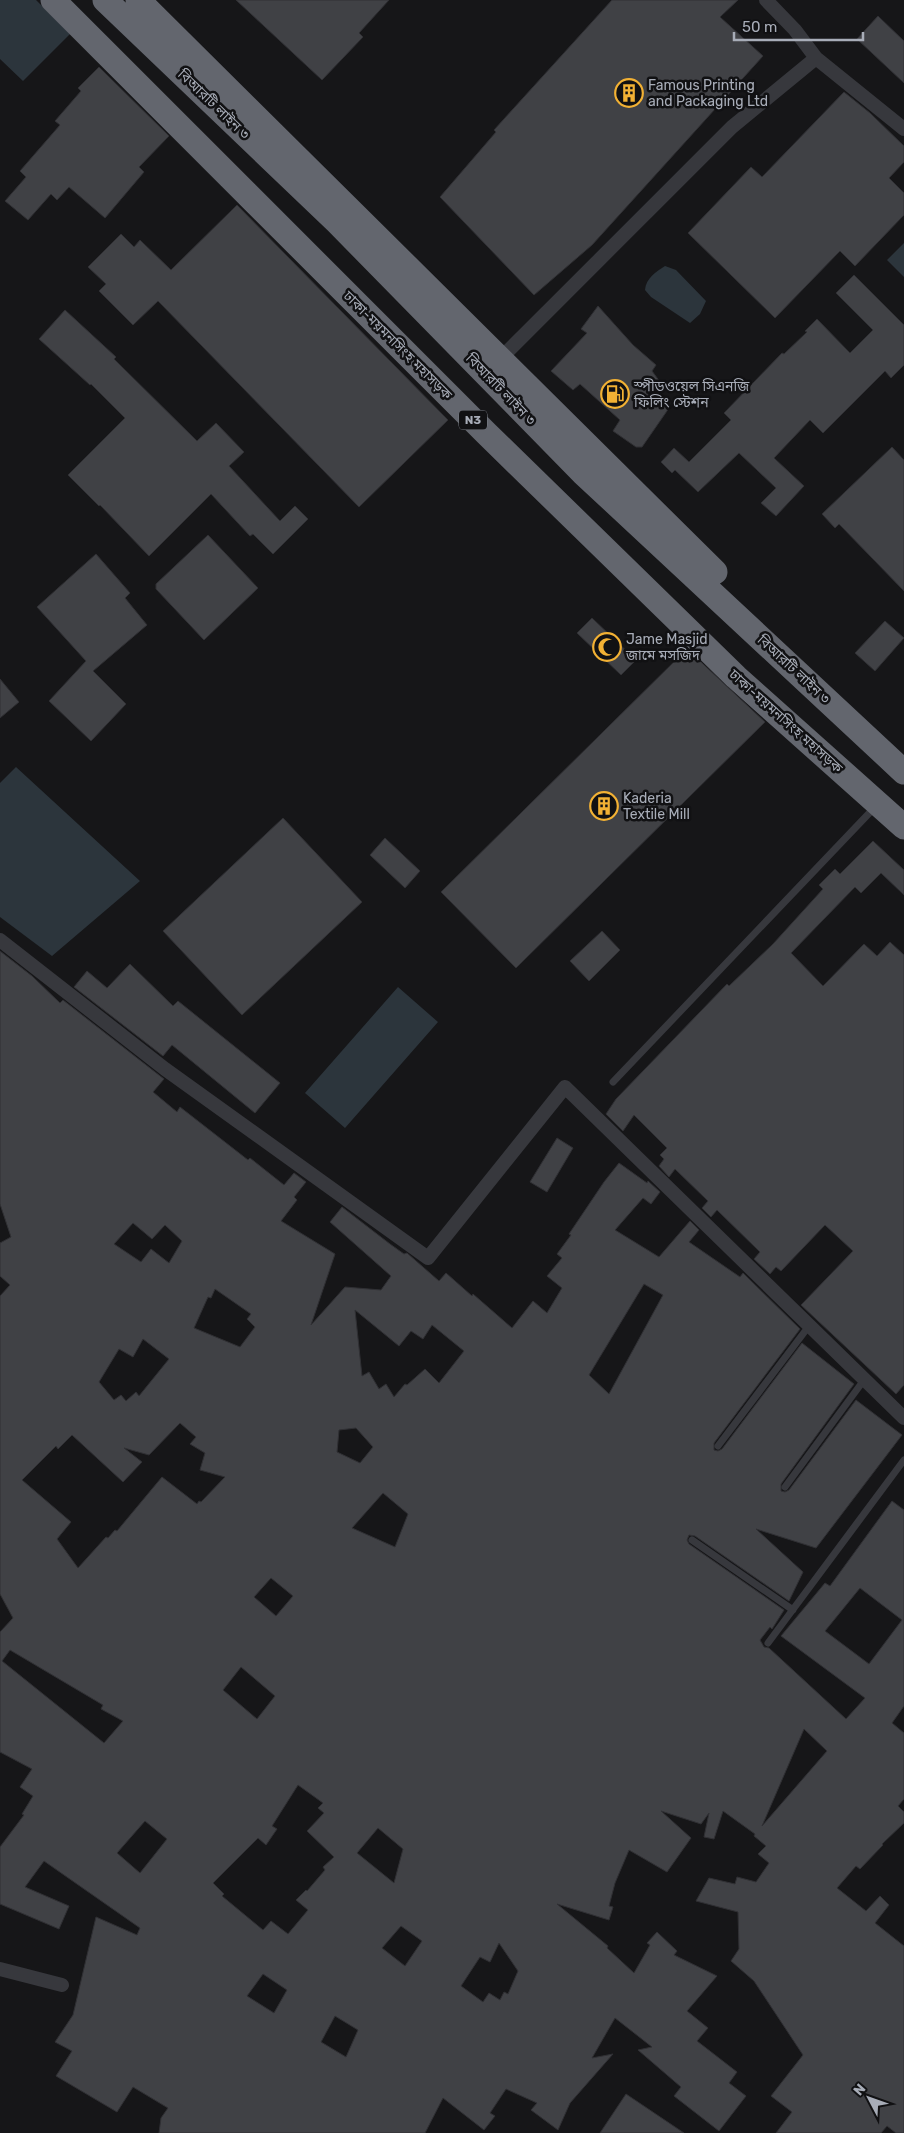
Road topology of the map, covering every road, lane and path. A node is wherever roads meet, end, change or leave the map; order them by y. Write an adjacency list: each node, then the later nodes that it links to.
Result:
1 (53, 0): 10 (highway, ঢাকা-ময়মনসিংহ মহাসড়ক / N3)
2 (105, 0): 9 (highway, বিআরটি লাইন ৩)
3 (138, 0): 7 (highway)
4 (766, 0): 5 (street)
5 (816, 58): 6 (street); 7 (street)
6 (904, 130)
7 (500, 359): 8 (highway)
8 (904, 749)
9 (904, 772)
10 (878, 804): 11 (highway, ঢাকা-ময়মনসিংহ মহাসড়ক / N3); 13 (lane)
11 (904, 827)
12 (0, 940): 14 (street)
13 (613, 1082)
14 (809, 1326): 15 (street); 17 (lane)
15 (864, 1380): 16 (street); 19 (lane)
16 (904, 1418)
17 (718, 1446)
18 (904, 1460): 21 (lane)
19 (785, 1487)
20 (692, 1540): 21 (lane)
21 (793, 1610): 22 (lane)
22 (768, 1643)
23 (0, 1969): 24 (street)
24 (62, 1985)

